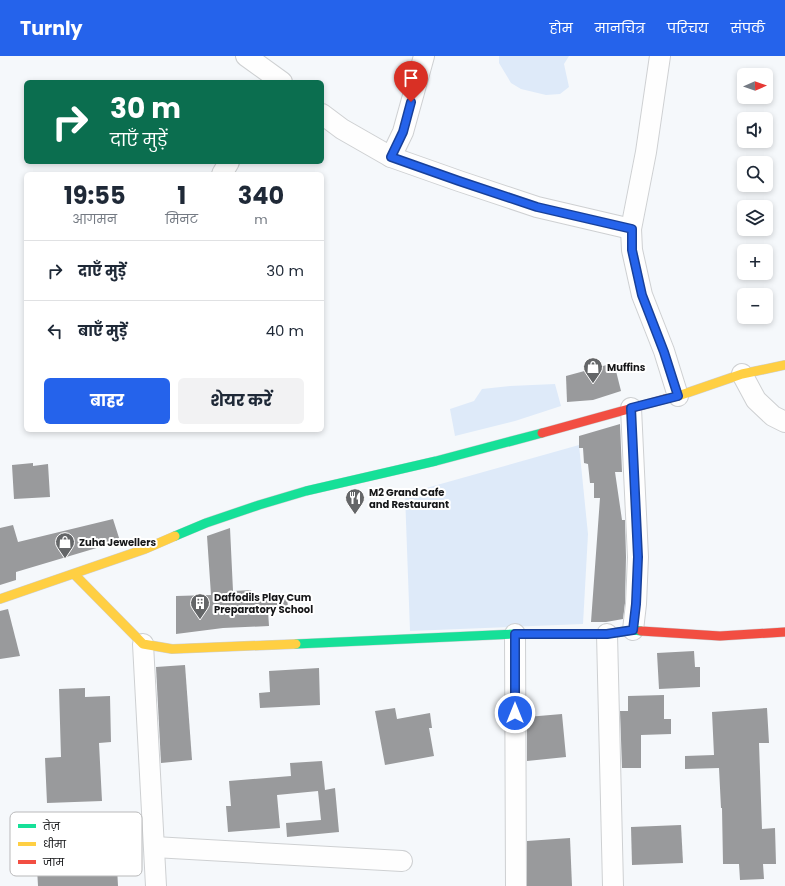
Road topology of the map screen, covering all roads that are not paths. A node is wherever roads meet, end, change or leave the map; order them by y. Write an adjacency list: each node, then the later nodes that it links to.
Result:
1 (246, 56): 4 (street)
2 (424, 56): 6 (street)
3 (660, 56): 7 (street)
4 (276, 80)
5 (324, 116): 6 (street)
6 (391, 157): 7 (street)
7 (632, 229): 10 (street)
8 (785, 365): 9 (main road)
9 (742, 374): 10 (main road); 12 (street)
10 (678, 396): 11 (main road)
11 (631, 408): 13 (main road); 15 (street)
12 (785, 422)
13 (74, 574): 14 (main road); 19 (main road)
14 (0, 599)
15 (633, 630): 16 (main road); 18 (main road)
16 (785, 632)
17 (515, 634): 18 (main road); 19 (main road); 23 (street)
18 (607, 634): 24 (street)
19 (143, 644): 20 (street)
20 (154, 847): 21 (street); 22 (street)
21 (402, 861)
22 (156, 886)
23 (516, 886)
24 (613, 886)

